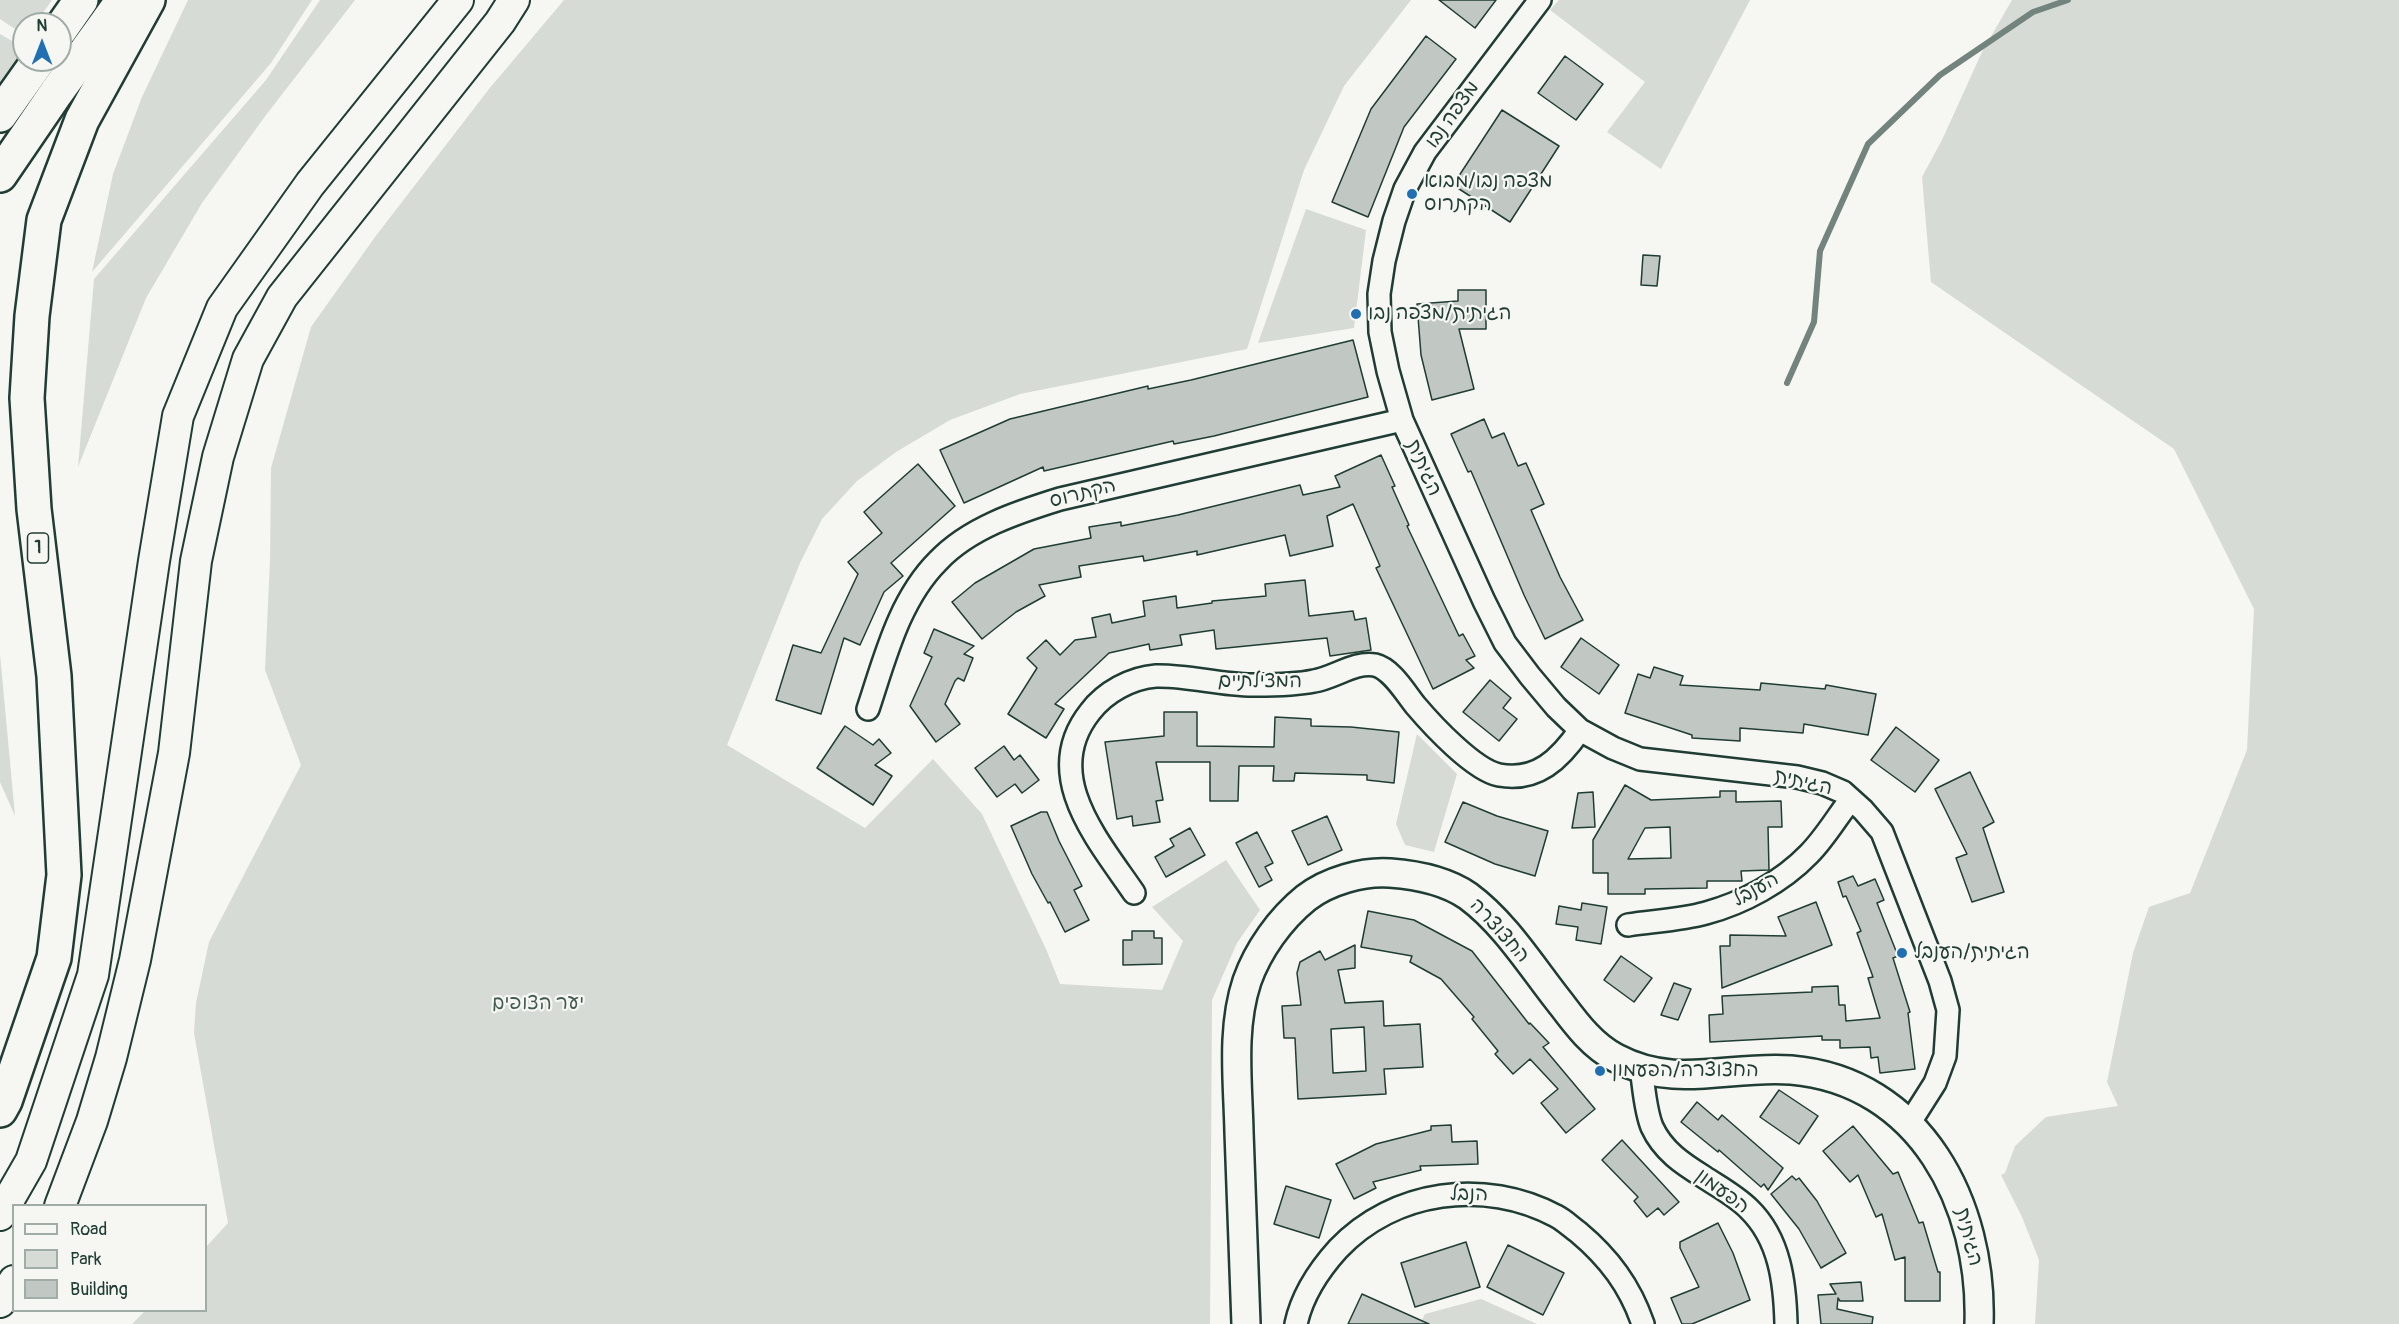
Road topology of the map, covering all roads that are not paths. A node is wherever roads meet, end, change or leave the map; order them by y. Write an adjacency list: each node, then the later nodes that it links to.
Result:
1 (81, 0): 7 (main road)
2 (123, 0): 10 (main road)
3 (148, 0): 18 (main road, 1)
4 (458, 0): 21 (main road)
5 (514, 0): 20 (main road)
6 (1540, 0): 11 (street, מצפה נבו)
7 (72, 13)
8 (30, 72): 9 (main road)
9 (0, 115)
10 (0, 175)
11 (1402, 420): 12 (street, הקתרוס); 13 (street, הגיתית)
12 (868, 709)
13 (1580, 730): 14 (street, הגיתית); 15 (street, המצילתיים)
14 (1851, 799): 16 (street, הענבל); 19 (street, הגיתית)
15 (1134, 893)
16 (1628, 925)
17 (1641, 1068): 19 (street, החצוצרה); 24 (street, החצוצרה); 27 (street, הפעמון)
18 (0, 1110)
19 (1909, 1124): 28 (street, הגיתית)
20 (61, 1204)
21 (0, 1215)
22 (12, 1284): 23 (main road)
23 (0, 1302)
24 (1246, 1324)
25 (1296, 1324): 26 (street, הנבל)
26 (1643, 1324)
27 (1786, 1324)
28 (1979, 1324)

